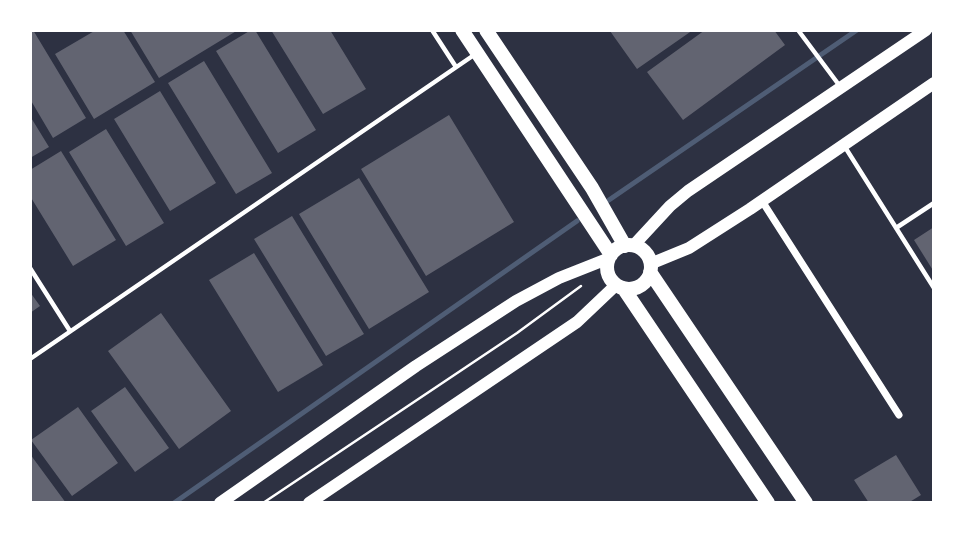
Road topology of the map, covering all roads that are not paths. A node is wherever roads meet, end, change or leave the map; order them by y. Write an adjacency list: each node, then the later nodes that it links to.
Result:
1 (432, 30): 7 (lane)
2 (462, 30): 6 (main road)
3 (486, 30): 14 (main road)
4 (798, 30): 9 (lane)
5 (926, 30): 9 (street)
6 (477, 52): 7 (lane); 15 (main road)
7 (456, 67): 20 (lane)
8 (934, 83): 10 (street)
9 (842, 89): 14 (street)
10 (844, 145): 11 (street); 13 (lane)
11 (762, 201): 17 (street); 22 (street)
12 (934, 203): 13 (lane)
13 (896, 228): 19 (lane)
14 (629, 246): 15 (main road); 17 (main road)
15 (609, 257): 18 (main road); 23 (street)
16 (30, 268): 20 (lane)
17 (650, 268): 18 (main road); 26 (main road)
18 (620, 287): 24 (street); 25 (main road)
19 (934, 288)
20 (70, 331): 21 (lane)
21 (30, 359)
22 (899, 415)
23 (220, 503)
24 (309, 503)
25 (768, 503)
26 (806, 503)

